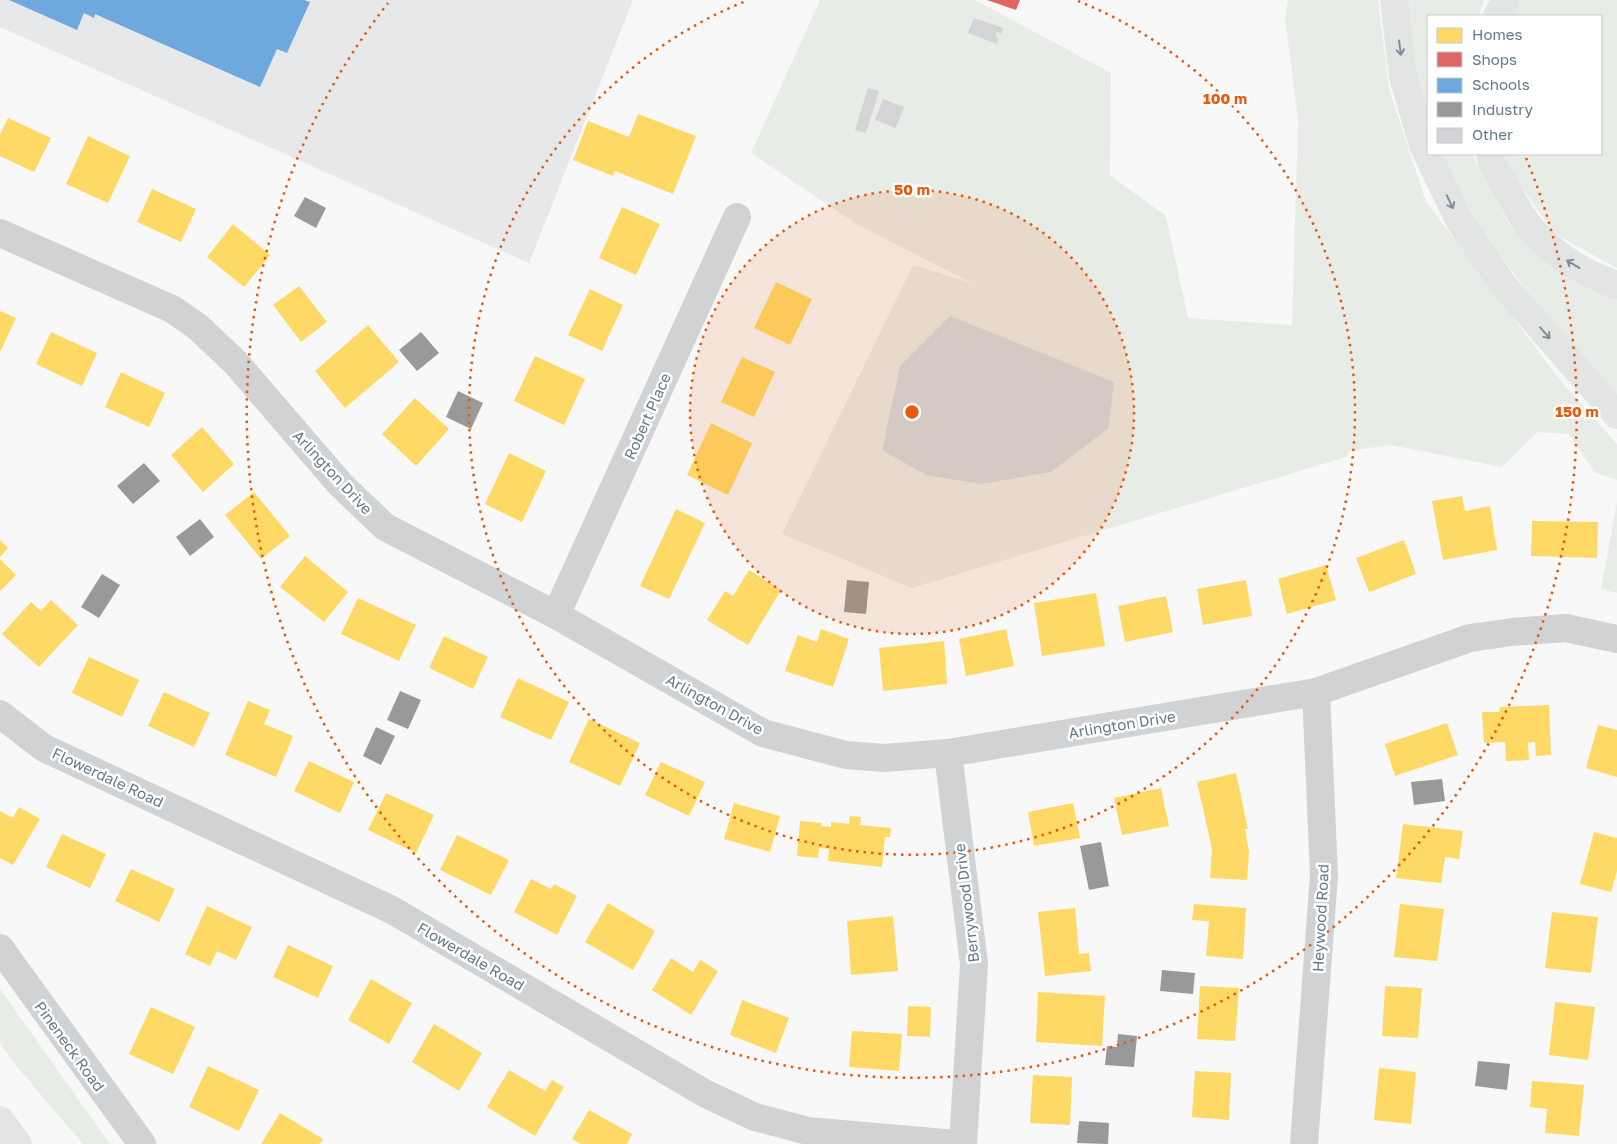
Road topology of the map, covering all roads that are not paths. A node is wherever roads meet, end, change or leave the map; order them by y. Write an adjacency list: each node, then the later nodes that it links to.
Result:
1 (1394, 0): 4 (highway, one-way to 4)
2 (1506, 0): 3 (highway)
3 (1498, 15)
4 (1427, 153)
5 (1428, 155): 10 (highway, one-way to 10)
6 (1490, 155): 9 (highway, one-way to 6)
7 (737, 217): 11 (street, Robert Place)
8 (0, 233): 11 (street, Arlington Drive)
9 (1617, 285)
10 (1617, 415)
11 (556, 615): 15 (street, Arlington Drive)
12 (1617, 638): 13 (street, Arlington Drive)
13 (1316, 692): 15 (street, Arlington Drive); 22 (street, Heywood Road)
14 (0, 714): 20 (street, Flowerdale Road)
15 (948, 752): 21 (street, Berrywood Drive)
16 (0, 948): 19 (street, Pineneck Road)
17 (0, 1120): 18 (highway)
18 (18, 1144)
19 (142, 1144)
20 (956, 1144)
21 (963, 1144)
22 (1304, 1144)

